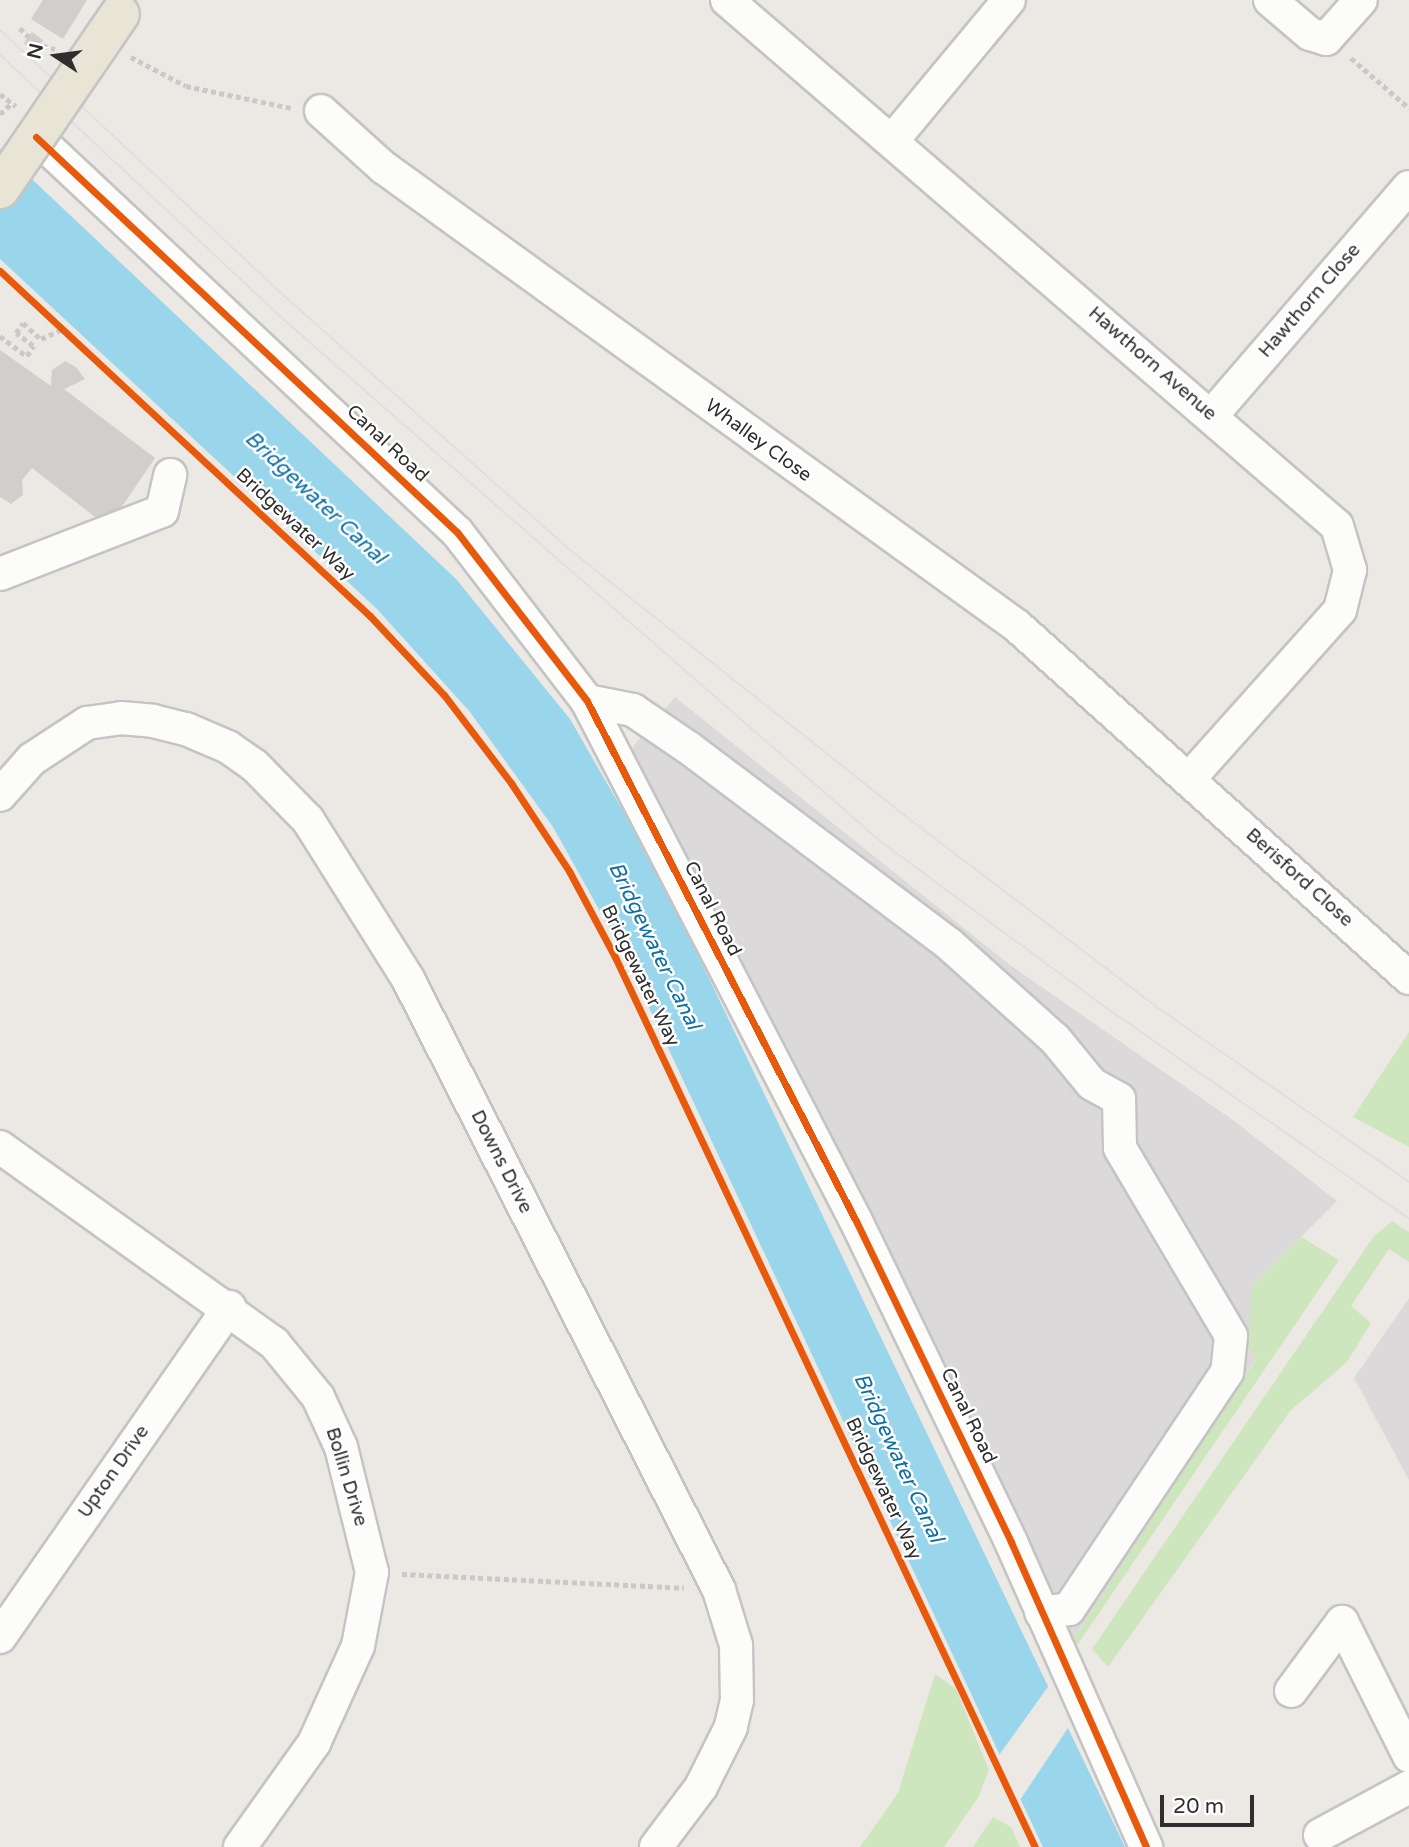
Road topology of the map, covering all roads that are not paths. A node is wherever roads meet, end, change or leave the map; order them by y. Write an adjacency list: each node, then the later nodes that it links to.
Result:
1 (727, 0): 8 (street, Hawthorn Avenue)
2 (1009, 0): 8 (street)
3 (1270, 0): 4 (street)
4 (1361, 0)
5 (120, 14): 7 (main road, bridge)
6 (321, 111): 15 (street, Whalley Close)
7 (36, 137): 10 (main road, bridge); 14 (street, Canal Road)
8 (892, 141): 11 (street, Hawthorn Avenue)
9 (1409, 187): 11 (street, Hawthorn Close)
10 (0, 189)
11 (1212, 415): 15 (street, Hawthorn Avenue)
12 (170, 475): 13 (street)
13 (0, 574)
14 (587, 701): 20 (street, Canal Road); 20 (street)
15 (1189, 779): 17 (street, Berisford Close)
16 (0, 795): 27 (street, Downs Drive)
17 (1409, 978)
18 (0, 1147): 19 (street, Bollin Drive)
19 (229, 1307): 21 (street, Upton Drive); 26 (street, Bollin Drive)
20 (1041, 1613): 28 (street, Canal Road)
21 (0, 1637)
22 (1291, 1692): 23 (street)
23 (1409, 1756)
24 (1409, 1787): 25 (street)
25 (1320, 1835)
26 (240, 1847)
27 (656, 1847)
28 (1146, 1847)

